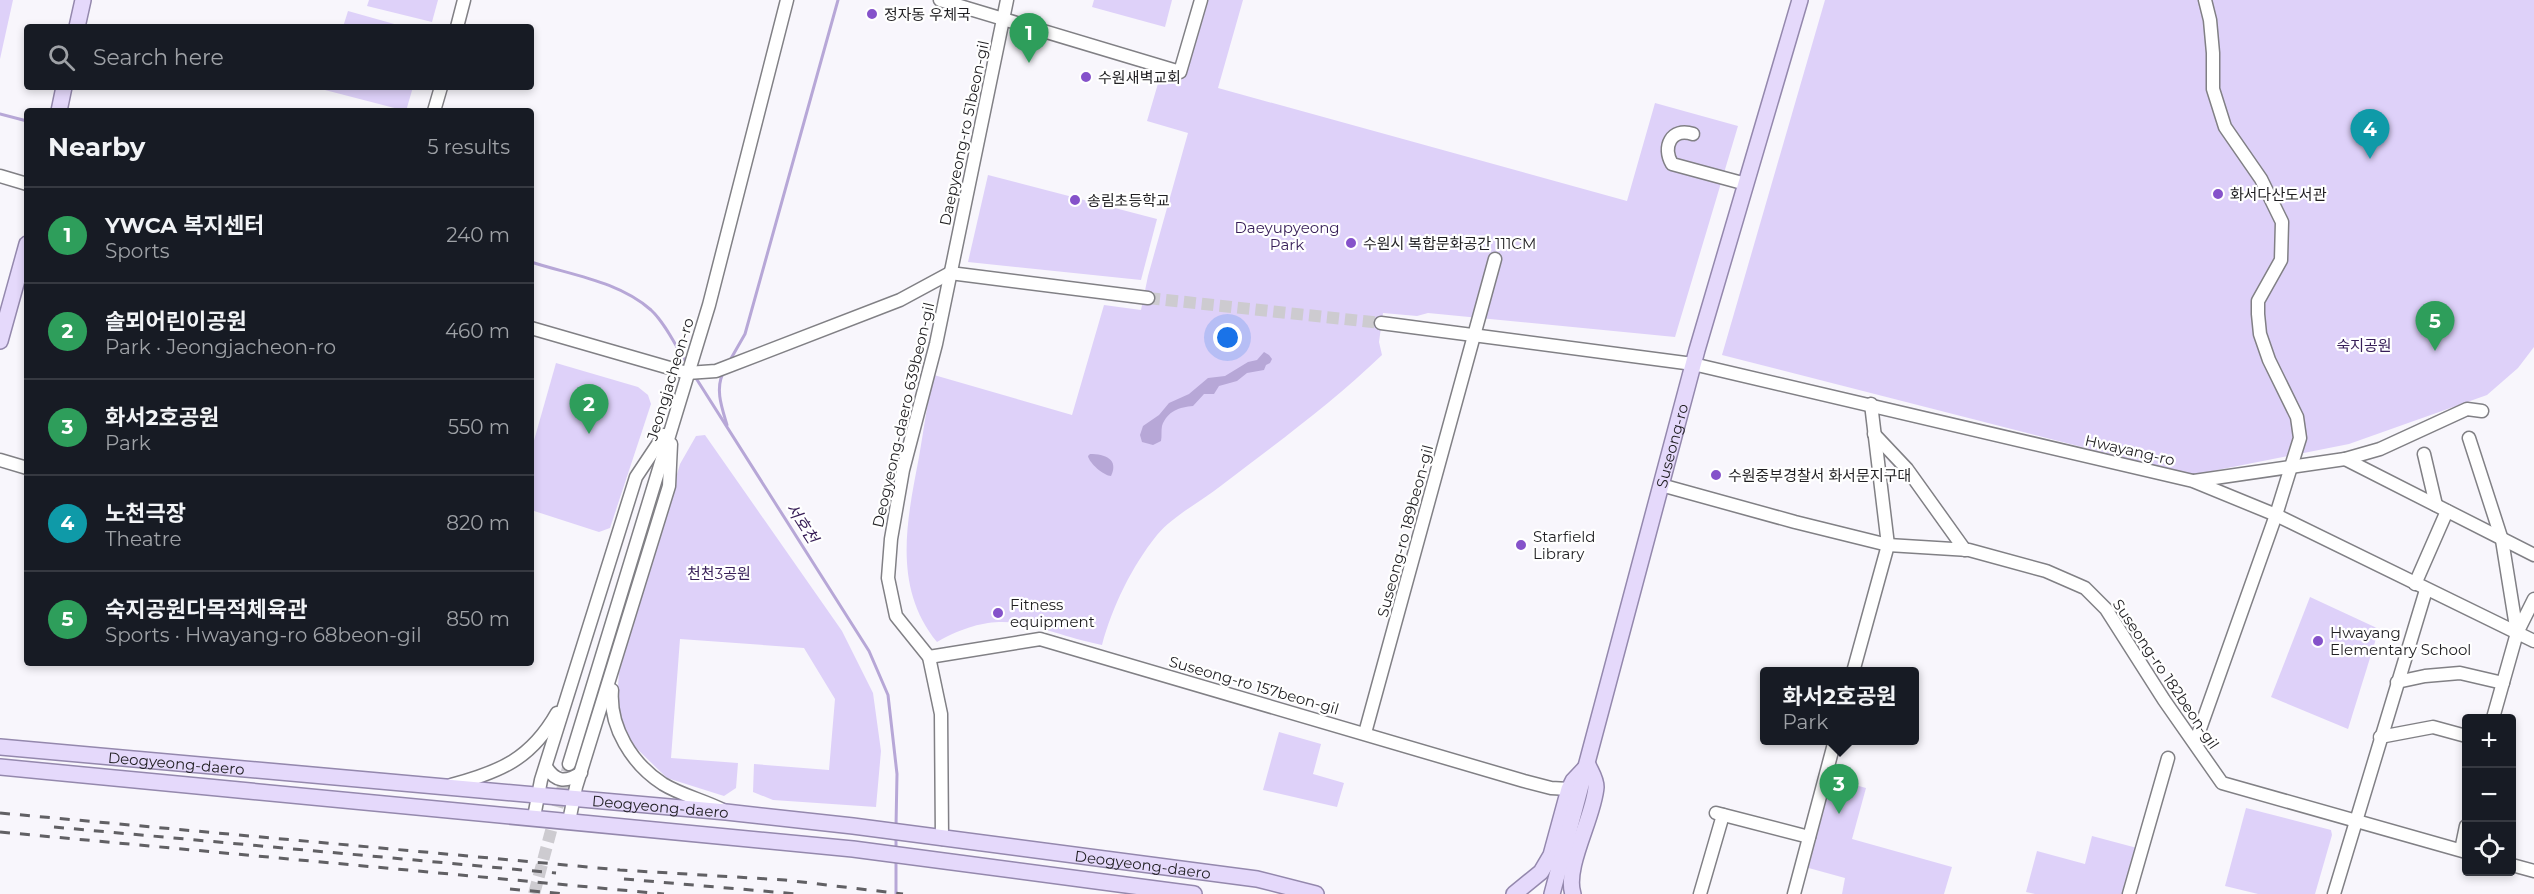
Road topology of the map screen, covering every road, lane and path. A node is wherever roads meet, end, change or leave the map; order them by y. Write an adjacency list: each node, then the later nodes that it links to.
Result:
1 (83, 0): 10 (main road)
2 (464, 0): 11 (street)
3 (787, 0): 27 (street, Jeongjacheon-ro)
4 (940, 0): 9 (street)
5 (1007, 0): 9 (street, Daepyeong-ro 51beon-gil)
6 (1201, 0): 9 (street)
7 (1800, 0): 17 (main road, Suseong-ro)
8 (2205, 0): 36 (street)
9 (1005, 18): 20 (street, Daepyeong-ro 51beon-gil)
10 (78, 24)
11 (457, 24)
12 (440, 90): 13 (street)
13 (435, 108)
14 (1693, 134): 17 (street)
15 (0, 176): 16 (street)
16 (24, 183)
17 (1746, 184): 26 (main road, Suseong-ro)
18 (24, 255): 25 (main road)
19 (1495, 259): 24 (street, Suseong-ro 189beon-gil)
20 (950, 273): 21 (street); 27 (street); 51 (street, Deogyeong-daero 639beon-gil)
21 (1148, 298)
22 (1381, 323): 24 (street)
23 (534, 329): 27 (street)
24 (1474, 337): 26 (street); 58 (street, Suseong-ro 189beon-gil)
25 (0, 341)
26 (1693, 364): 28 (street, Hwayang-ro); 39 (main road, Suseong-ro)
27 (688, 372): 30 (street, Jeongjacheon-ro)
28 (1871, 404): 31 (street); 38 (street, Hwayang-ro)
29 (2482, 411): 34 (street)
30 (672, 424): 53 (street); 56 (street); 65 (street, Jeongjacheon-ro)
31 (1874, 434): 44 (street); 45 (street)
32 (2469, 438): 43 (street)
33 (2424, 454): 40 (street)
34 (2345, 459): 36 (street); 40 (street)
35 (0, 460): 37 (street)
36 (2293, 466): 38 (street); 42 (street)
37 (24, 467)
38 (2193, 481): 42 (street, Hwayang-ro)
39 (1662, 485): 44 (street, Suseong-ro 182beon-gil); 66 (main road, Suseong-ro)
40 (2436, 505): 41 (street)
41 (2448, 511): 43 (street); 47 (street)
42 (2276, 515): 47 (street, Hwayang-ro); 61 (street)
43 (2502, 540): 46 (street); 49 (street)
44 (1888, 545): 45 (street, Suseong-ro 182beon-gil); 52 (street)
45 (1965, 550): 61 (street, Suseong-ro 182beon-gil)
46 (2534, 555)
47 (2420, 587): 49 (street, Hwayang-ro); 54 (street)
48 (2534, 599): 49 (street)
49 (2517, 633): 50 (street, Hwayang-ro); 55 (street)
50 (2534, 641)
51 (929, 657): 58 (street, Suseong-ro 157beon-gil); 79 (street, Deogyeong-daero 639beon-gil)
52 (1855, 667)
53 (613, 671): 69 (street); 74 (street)
54 (2397, 682): 55 (street); 60 (street)
55 (2503, 683): 57 (street)
56 (570, 691): 68 (street); 70 (street)
57 (2494, 714)
58 (1365, 733): 71 (street, Suseong-ro 157beon-gil)
59 (2462, 735): 60 (street)
60 (2380, 737): 76 (street)
61 (2194, 743): 76 (street, Suseong-ro 182beon-gil)
62 (1834, 745): 78 (street)
63 (0, 747): 70 (main road, Deogyeong-daero)
64 (2168, 758): 90 (street)
65 (569, 764)
66 (1588, 765): 71 (main road); 86 (main road, Suseong-ro); 87 (main road)
67 (0, 767): 75 (main road, Deogyeong-daero)
68 (546, 767): 69 (street); 72 (street)
69 (581, 773): 73 (street)
70 (441, 788): 72 (main road, Deogyeong-daero)
71 (1569, 789): 85 (main road)
72 (538, 796): 73 (main road, Deogyeong-daero); 75 (street)
73 (574, 799): 74 (main road, Deogyeong-daero); 77 (street)
74 (726, 812): 79 (main road, Deogyeong-daero)
75 (534, 817): 77 (main road, Deogyeong-daero)
76 (2356, 820): 80 (street, Suseong-ro 182beon-gil); 91 (street)
77 (569, 821): 83 (main road, Deogyeong-daero)
78 (1809, 837): 88 (street); 89 (street)
79 (939, 839): 84 (main road, Deogyeong-daero)
80 (2462, 850)
81 (2516, 866): 82 (street)
82 (2534, 871)
83 (1194, 894)
84 (1316, 894)
85 (1514, 894)
86 (1552, 894)
87 (1573, 894)
88 (1700, 894)
89 (1794, 894)
90 (2129, 894)
91 (2334, 894)

